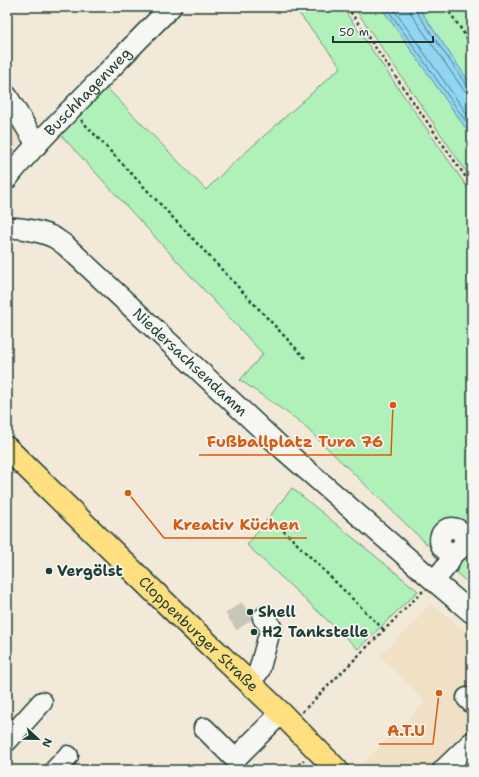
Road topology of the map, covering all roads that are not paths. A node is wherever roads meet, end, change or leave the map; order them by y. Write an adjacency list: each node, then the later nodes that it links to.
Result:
1 (170, 7): 3 (street, Buschhagenweg)
2 (7, 96): 3 (street)
3 (37, 145): 4 (street, Buschhagenweg)
4 (7, 178)
5 (7, 228): 8 (street, Niedersachsendamm)
6 (7, 448): 11 (main road, Cloppenburger Straße)
7 (453, 553): 8 (street)
8 (434, 581): 9 (street, Niedersachsendamm)
9 (472, 613)
10 (263, 618): 11 (street)
11 (250, 682): 13 (main road, Cloppenburger Straße)
12 (42, 702): 15 (street)
13 (286, 718): 14 (street); 17 (main road, Cloppenburger Straße)
14 (204, 728)
15 (7, 741)
16 (472, 742): 18 (street)
17 (337, 770)
18 (443, 770)

